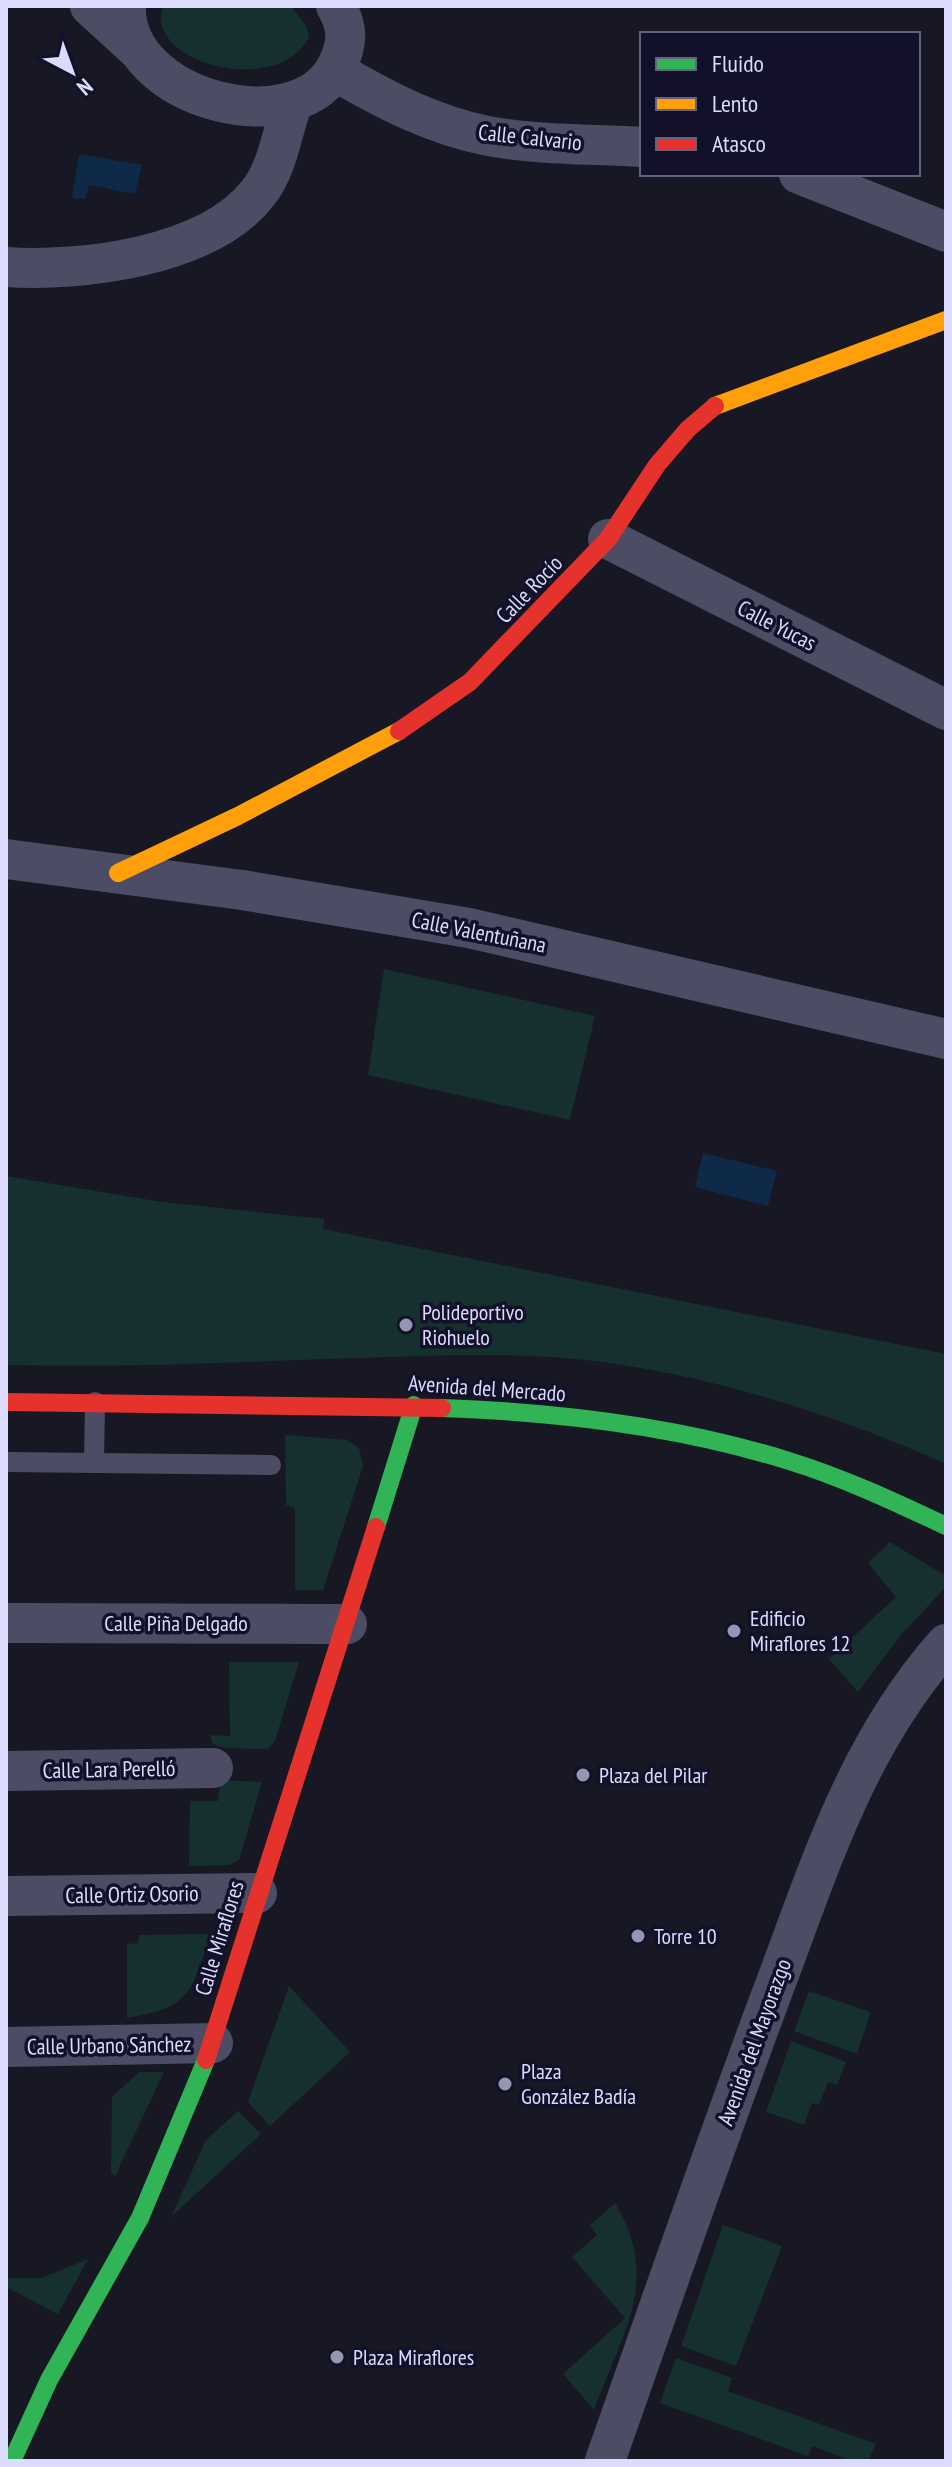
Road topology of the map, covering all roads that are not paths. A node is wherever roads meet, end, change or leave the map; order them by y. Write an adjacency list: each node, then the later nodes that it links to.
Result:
1 (90, 6): 4 (street)
2 (126, 6): 4 (street)
3 (345, 12): 5 (street)
4 (137, 49): 6 (street)
5 (335, 71): 6 (street); 7 (street, Calle Calvario)
6 (293, 102): 10 (street)
7 (640, 147)
8 (804, 176): 9 (street)
9 (946, 232)
10 (6, 267)
11 (946, 320): 12 (street, Calle Rocío)
12 (608, 539): 13 (street, Calle Yucas); 15 (street, Calle Rocío)
13 (946, 710)
14 (6, 859): 15 (street, Calle Valentuñana)
15 (118, 873): 16 (street, Calle Valentuñana)
16 (946, 1039)
17 (6, 1402): 18 (street, Avenida del Mercado)
18 (95, 1402): 19 (street, Avenida del Mercado); 21 (lane)
19 (414, 1405): 23 (street, Avenida del Mercado); 25 (street, Calle Miraflores)
20 (6, 1462): 21 (lane)
21 (94, 1463): 22 (lane)
22 (271, 1465)
23 (946, 1526)
24 (6, 1623): 25 (street, Calle Piña Delgado)
25 (347, 1624): 29 (street, Calle Miraflores)
26 (946, 1644): 34 (street, Avenida del Mayorazgo)
27 (213, 1768): 28 (street, Calle Lara Perelló)
28 (6, 1771)
29 (257, 1893): 30 (street, Calle Ortiz Osorio); 31 (street, Calle Miraflores)
30 (6, 1896)
31 (213, 2043): 32 (street, Calle Urbano Sánchez); 33 (street, Calle Miraflores)
32 (6, 2047)
33 (12, 2461)
34 (605, 2461)

